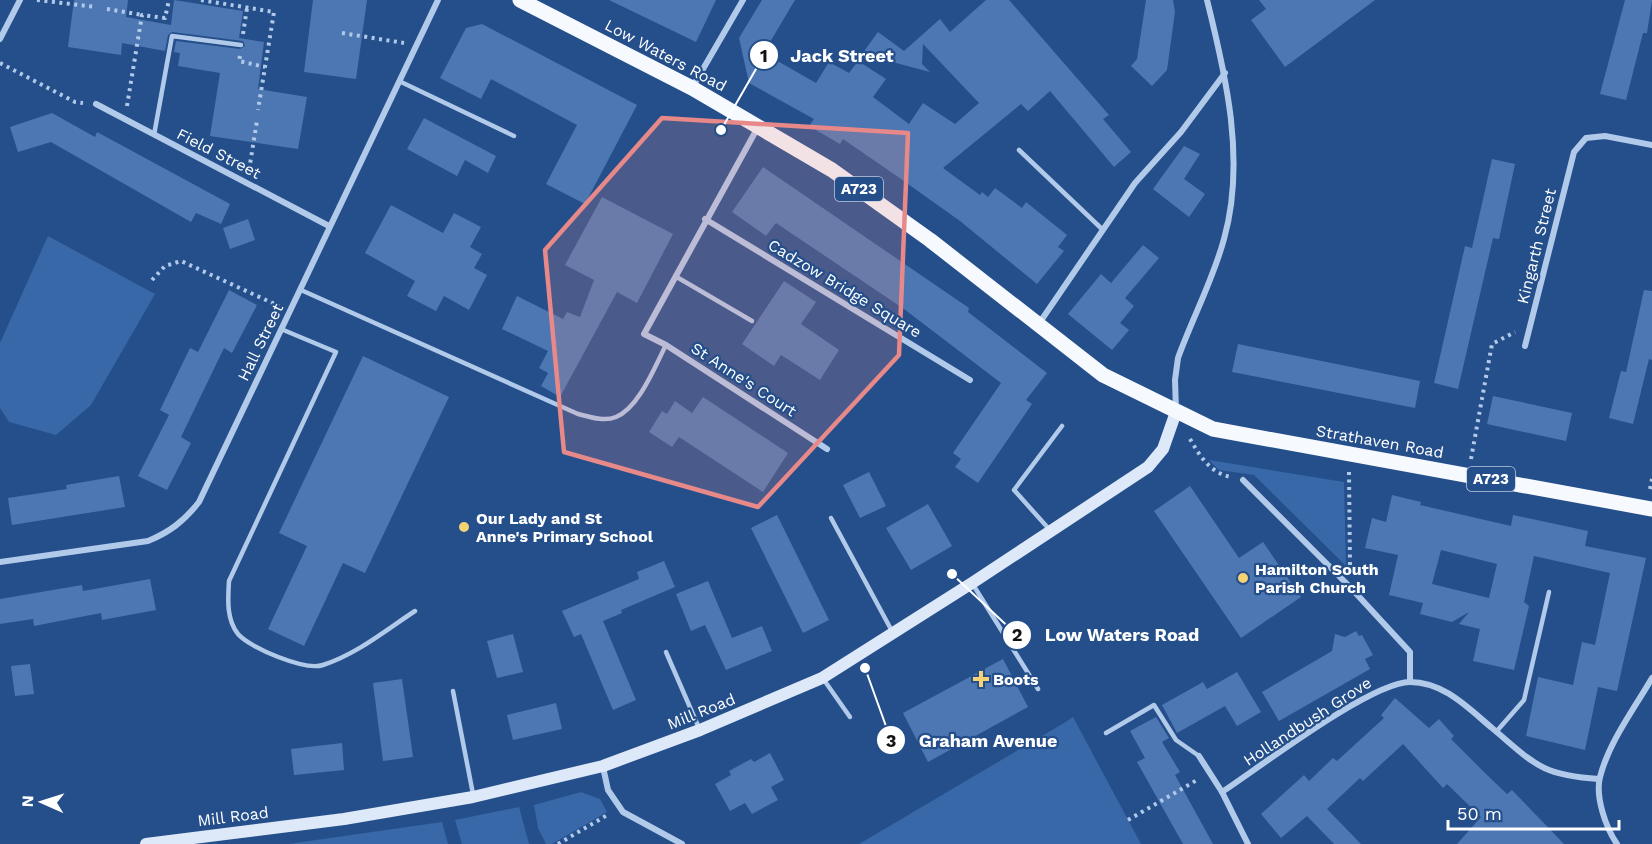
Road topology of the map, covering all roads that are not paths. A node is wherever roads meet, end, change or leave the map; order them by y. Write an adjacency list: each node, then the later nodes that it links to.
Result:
1 (20, 0): 6 (street)
2 (438, 0): 9 (street, Hall Street)
3 (520, 0): 10 (main road, Low Waters Road / A723)
4 (743, 0): 10 (street)
5 (1207, 0): 8 (street)
6 (0, 39)
7 (241, 45): 13 (lane)
8 (1225, 73): 19 (street); 28 (street)
9 (399, 81): 14 (lane); 18 (street, Hall Street)
10 (692, 88): 12 (main road, Low Waters Road / A723)
11 (96, 104): 13 (street, Field Street)
12 (758, 126): 17 (street); 23 (main road, Low Waters Road / A723)
13 (154, 135): 18 (street, Field Street)
14 (514, 136)
15 (1652, 145): 26 (street, Kingarth Street)
16 (1019, 150): 19 (lane)
17 (705, 219): 20 (street); 27 (street, Cadzow Bridge Square)
18 (329, 226): 21 (street, Hall Street)
19 (1103, 230): 23 (street)
20 (675, 276): 22 (lane); 25 (street, St Anne's Court)
21 (301, 290): 24 (street, Hall Street); 25 (lane)
22 (752, 321)
23 (1038, 326): 28 (main road, Low Waters Road / A723)
24 (281, 329): 35 (street, Hall Street); 38 (lane)
25 (666, 345): 30 (street, St Anne's Court)
26 (1525, 346)
27 (970, 380)
28 (1176, 412): 32 (main road, Strathaven Road / A723); 34 (main road, Mill Road)
29 (1062, 426): 34 (lane)
30 (827, 449)
31 (1243, 480): 43 (street)
32 (1652, 509)
33 (831, 518): 39 (lane)
34 (1050, 531): 36 (main road, Mill Road)
35 (0, 562)
36 (972, 583): 39 (main road, Mill Road); 44 (lane)
37 (1549, 592): 49 (lane)
38 (415, 611)
39 (893, 633): 41 (main road, Mill Road)
40 (666, 652): 47 (lane)
41 (822, 678): 46 (lane); 47 (main road, Mill Road)
42 (1652, 678): 52 (street)
43 (1410, 682): 49 (street, Hollandbush Grove); 53 (street, Hollandbush Grove)
44 (1038, 689)
45 (453, 691): 54 (lane)
46 (850, 717)
47 (700, 730): 51 (main road, Mill Road)
48 (1106, 732): 50 (lane)
49 (1496, 732): 52 (street, Hollandbush Grove)
50 (1199, 756): 53 (street)
51 (603, 766): 54 (main road, Mill Road); 56 (street)
52 (1599, 779): 58 (street)
53 (1222, 792): 57 (street)
54 (473, 797): 55 (main road, Mill Road)
55 (147, 844)
56 (682, 844)
57 (1248, 844)
58 (1617, 844)

